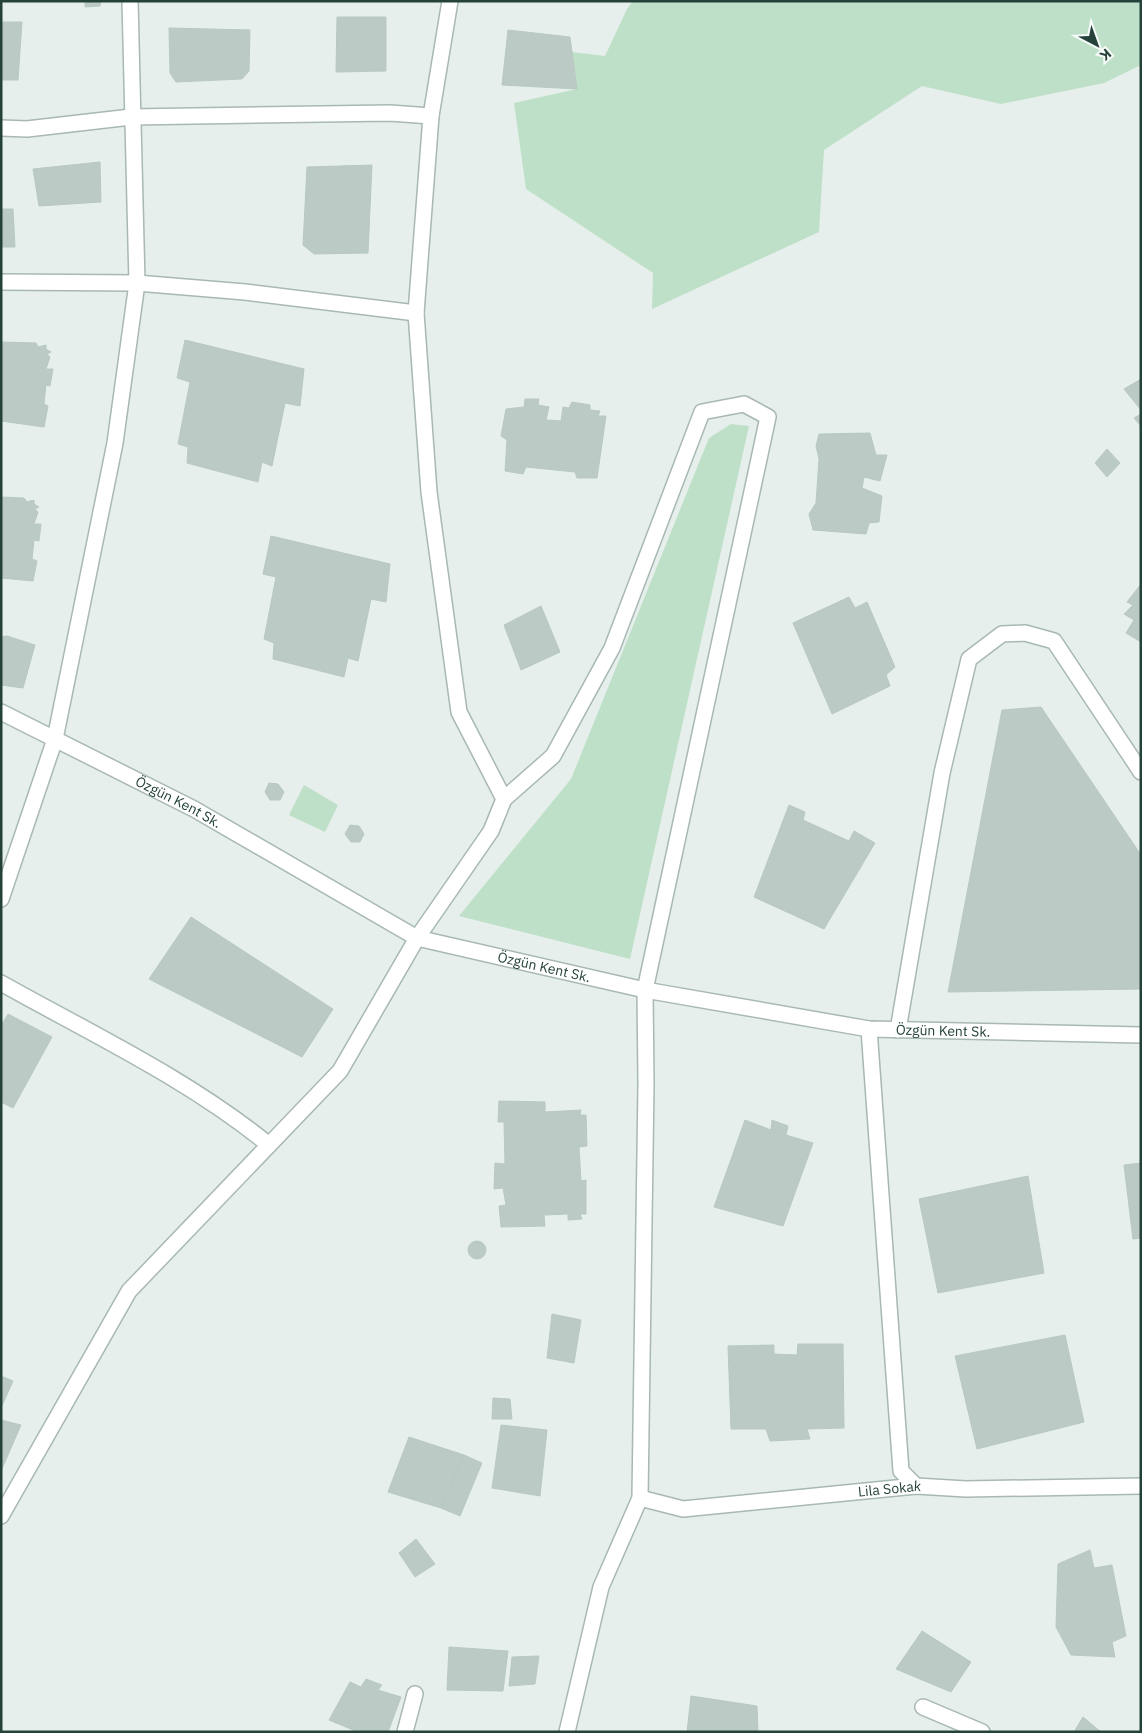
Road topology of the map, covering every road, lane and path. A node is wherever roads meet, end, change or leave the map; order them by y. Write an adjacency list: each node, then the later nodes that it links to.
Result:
1 (130, 1): 4 (street)
2 (450, 1): 3 (street)
3 (431, 116): 4 (street); 8 (street)
4 (131, 117): 5 (street); 7 (street)
5 (1, 128)
6 (1, 282): 7 (street)
7 (137, 283): 8 (street); 10 (street)
8 (416, 313): 12 (street)
9 (1, 712): 10 (street, Özgün Kent Sk.)
10 (55, 739): 13 (street); 14 (street, Özgün Kent Sk.)
11 (1141, 772): 18 (street)
12 (504, 800): 14 (street); 16 (street)
13 (1, 899)
14 (417, 938): 16 (street, Özgün Kent Sk.); 20 (street)
15 (1, 983): 20 (street)
16 (645, 990): 17 (street, Özgün Kent Sk.); 23 (street)
17 (869, 1029): 18 (street, Özgün Kent Sk.); 21 (street)
18 (898, 1030): 19 (street, Özgün Kent Sk.)
19 (1141, 1035)
20 (269, 1145): 24 (street)
21 (916, 1486): 22 (street, Lila Sokak); 23 (street, Lila Sokak)
22 (1141, 1486)
23 (640, 1498): 28 (street)
24 (1, 1516)
25 (415, 1694): 27 (street)
26 (924, 1707): 29 (street)
27 (405, 1732)
28 (567, 1732)
29 (982, 1732)

